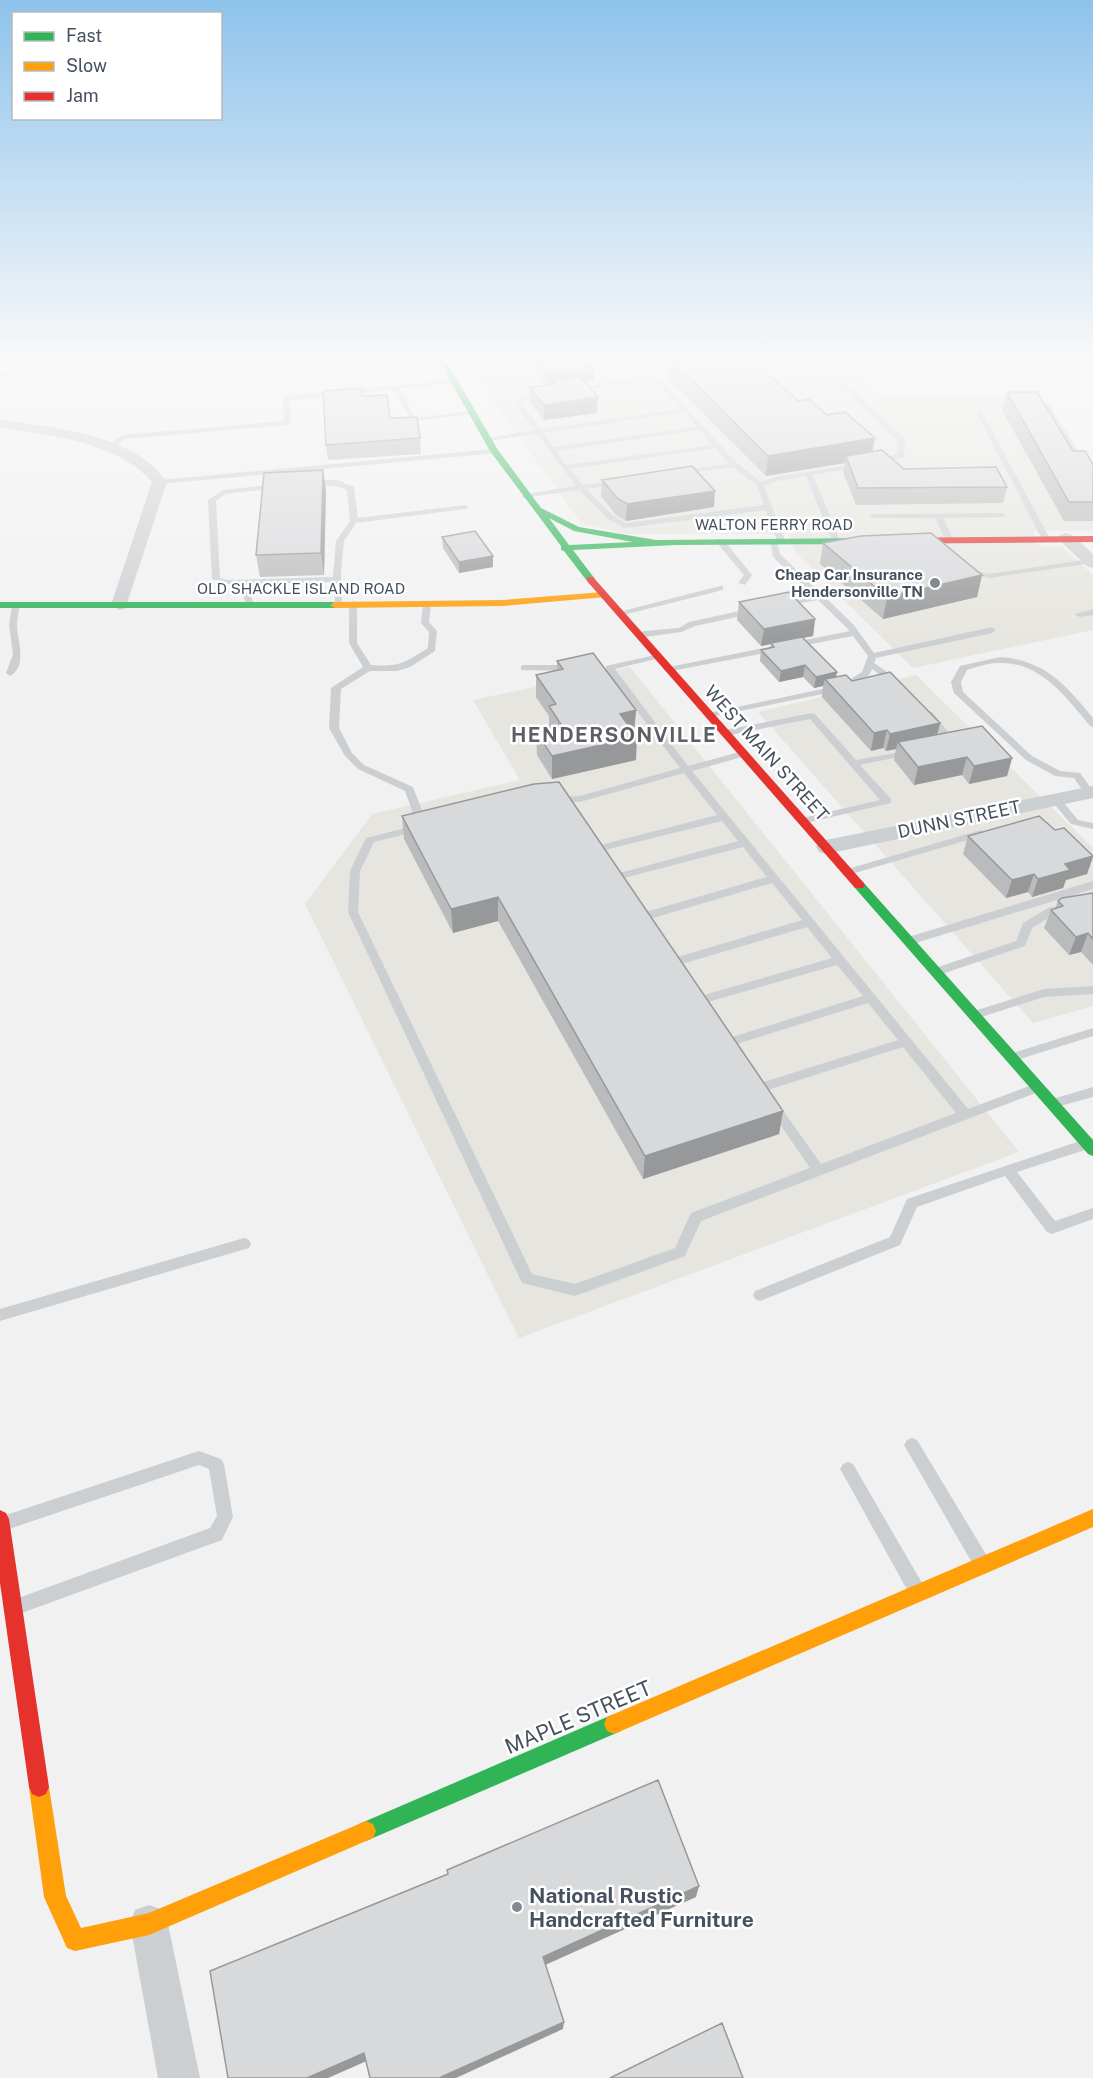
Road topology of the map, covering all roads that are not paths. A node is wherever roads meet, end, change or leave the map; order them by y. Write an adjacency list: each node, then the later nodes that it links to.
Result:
1 (131, 456): 16 (street)
2 (392, 456): 16 (lane)
3 (498, 456): 21 (street, WEST MAIN STREET)
4 (557, 456): 11 (lane)
5 (646, 456): 11 (lane)
6 (726, 456): 10 (lane)
7 (898, 456): 13 (lane)
8 (1002, 456): 29 (lane)
9 (1078, 456): 15 (lane)
10 (734, 465): 12 (lane); 19 (lane)
11 (566, 467): 20 (lane)
12 (675, 473)
13 (809, 474): 19 (lane); 31 (lane)
14 (629, 480): 20 (lane)
15 (1093, 481)
16 (160, 482): 49 (street)
17 (302, 483): 27 (lane)
18 (291, 484): 40 (lane)
19 (760, 485): 23 (lane)
20 (582, 488): 21 (lane); 23 (lane)
21 (530, 501): 34 (street); 36 (street, WEST MAIN STREET)
22 (465, 507): 27 (lane)
23 (769, 507): 33 (lane)
24 (938, 515): 25 (lane); 26 (lane); 35 (lane)
25 (1001, 515)
26 (873, 516)
27 (354, 521): 39 (lane)
28 (1066, 538): 29 (street, WALTON FERRY ROAD); 30 (street, WALTON FERRY ROAD); 37 (street)
29 (1046, 539): 35 (street, WALTON FERRY ROAD)
30 (1093, 539)
31 (836, 540): 33 (street, WALTON FERRY ROAD); 35 (street, WALTON FERRY ROAD)
32 (720, 541): 33 (street, WALTON FERRY ROAD); 34 (street, WALTON FERRY ROAD); 41 (lane)
33 (777, 541): 44 (lane)
34 (656, 543): 36 (street, WALTON FERRY ROAD)
35 (948, 544)
36 (564, 548): 43 (street, WEST MAIN STREET)
37 (1092, 562): 38 (lane)
38 (962, 566)
39 (337, 579): 40 (lane); 45 (lane)
40 (242, 582): 50 (lane)
41 (742, 583)
42 (720, 588): 54 (lane)
43 (603, 595): 46 (street, OLD SHACKLE ISLAND ROAD); 54 (street, WEST MAIN STREET)
44 (820, 597): 51 (lane); 57 (lane)
45 (346, 604): 46 (street, OLD SHACKLE ISLAND ROAD); 50 (street, OLD SHACKLE ISLAND ROAD); 61 (lane)
46 (427, 604): 61 (lane)
47 (0, 605): 48 (street, OLD SHACKLE ISLAND ROAD)
48 (16, 605): 49 (street, OLD SHACKLE ISLAND ROAD); 67 (lane)
49 (119, 605): 50 (street, OLD SHACKLE ISLAND ROAD)
50 (250, 605)
51 (774, 606)
52 (762, 609): 58 (lane)
53 (1093, 612): 55 (lane)
54 (619, 613): 58 (street, WEST MAIN STREET)
55 (1079, 614)
56 (992, 630): 60 (lane)
57 (855, 633): 60 (lane); 66 (lane)
58 (638, 635): 59 (street, WEST MAIN STREET)
59 (657, 656): 65 (lane); 66 (street, WEST MAIN STREET)
60 (870, 659): 68 (lane); 70 (lane)
61 (368, 668): 111 (lane)
62 (524, 668): 63 (lane)
63 (578, 668)
64 (599, 668): 65 (lane)
65 (609, 668): 77 (lane)
66 (669, 670): 70 (street, WEST MAIN STREET)
67 (10, 673)
68 (908, 693)
69 (923, 708): 73 (lane)
70 (709, 716): 72 (street, WEST MAIN STREET)
71 (1093, 724): 78 (lane)
72 (725, 733): 75 (street, WEST MAIN STREET); 76 (lane)
73 (933, 746)
74 (922, 749): 76 (lane)
75 (743, 754): 77 (lane); 82 (street, WEST MAIN STREET)
76 (854, 763): 82 (lane)
77 (686, 770): 80 (lane); 81 (lane)
78 (1091, 792): 79 (street, DUNN STREET)
79 (1055, 799): 83 (lane); 86 (street, DUNN STREET)
80 (539, 801)
81 (724, 817): 85 (lane); 85 (lane)
82 (802, 820): 86 (street, WEST MAIN STREET)
83 (1093, 827)
84 (992, 830): 87 (lane)
85 (745, 843): 88 (lane)
86 (826, 847): 87 (street, WEST MAIN STREET)
87 (848, 872): 93 (street, WEST MAIN STREET)
88 (774, 879): 91 (lane); 92 (lane)
89 (1093, 885): 93 (lane)
90 (1093, 903): 96 (lane)
91 (644, 917)
92 (809, 922): 94 (lane); 95 (lane)
93 (909, 941): 96 (street, WEST MAIN STREET)
94 (840, 960): 98 (lane); 99 (lane)
95 (675, 962)
96 (936, 972): 100 (street, WEST MAIN STREET)
97 (1093, 990): 100 (lane)
98 (871, 998): 102 (lane); 103 (lane)
99 (701, 1000)
100 (974, 1016): 104 (street, WEST MAIN STREET)
101 (1093, 1032): 104 (lane)
102 (730, 1042)
103 (906, 1042): 108 (lane); 111 (lane)
104 (1012, 1058): 105 (street, WEST MAIN STREET)
105 (1038, 1088): 107 (street, WEST MAIN STREET); 108 (lane)
106 (1093, 1092): 107 (lane)
107 (1052, 1104): 109 (street, WEST MAIN STREET)
108 (965, 1115): 111 (lane)
109 (1091, 1146): 110 (lane)
110 (1008, 1170): 112 (lane); 114 (lane)
111 (819, 1171)
112 (1093, 1213)
113 (244, 1244): 115 (lane)
114 (760, 1295)
115 (0, 1315)
116 (912, 1445): 120 (lane)
117 (849, 1469): 121 (lane)
118 (1093, 1518): 120 (street, MAPLE STREET)
119 (0, 1521): 122 (street); 122 (lane)
120 (984, 1565): 121 (street, MAPLE STREET)
121 (918, 1593): 123 (street, MAPLE STREET)
122 (13, 1608): 123 (street, MAPLE STREET)
123 (149, 1924): 124 (street)
124 (179, 2078)

